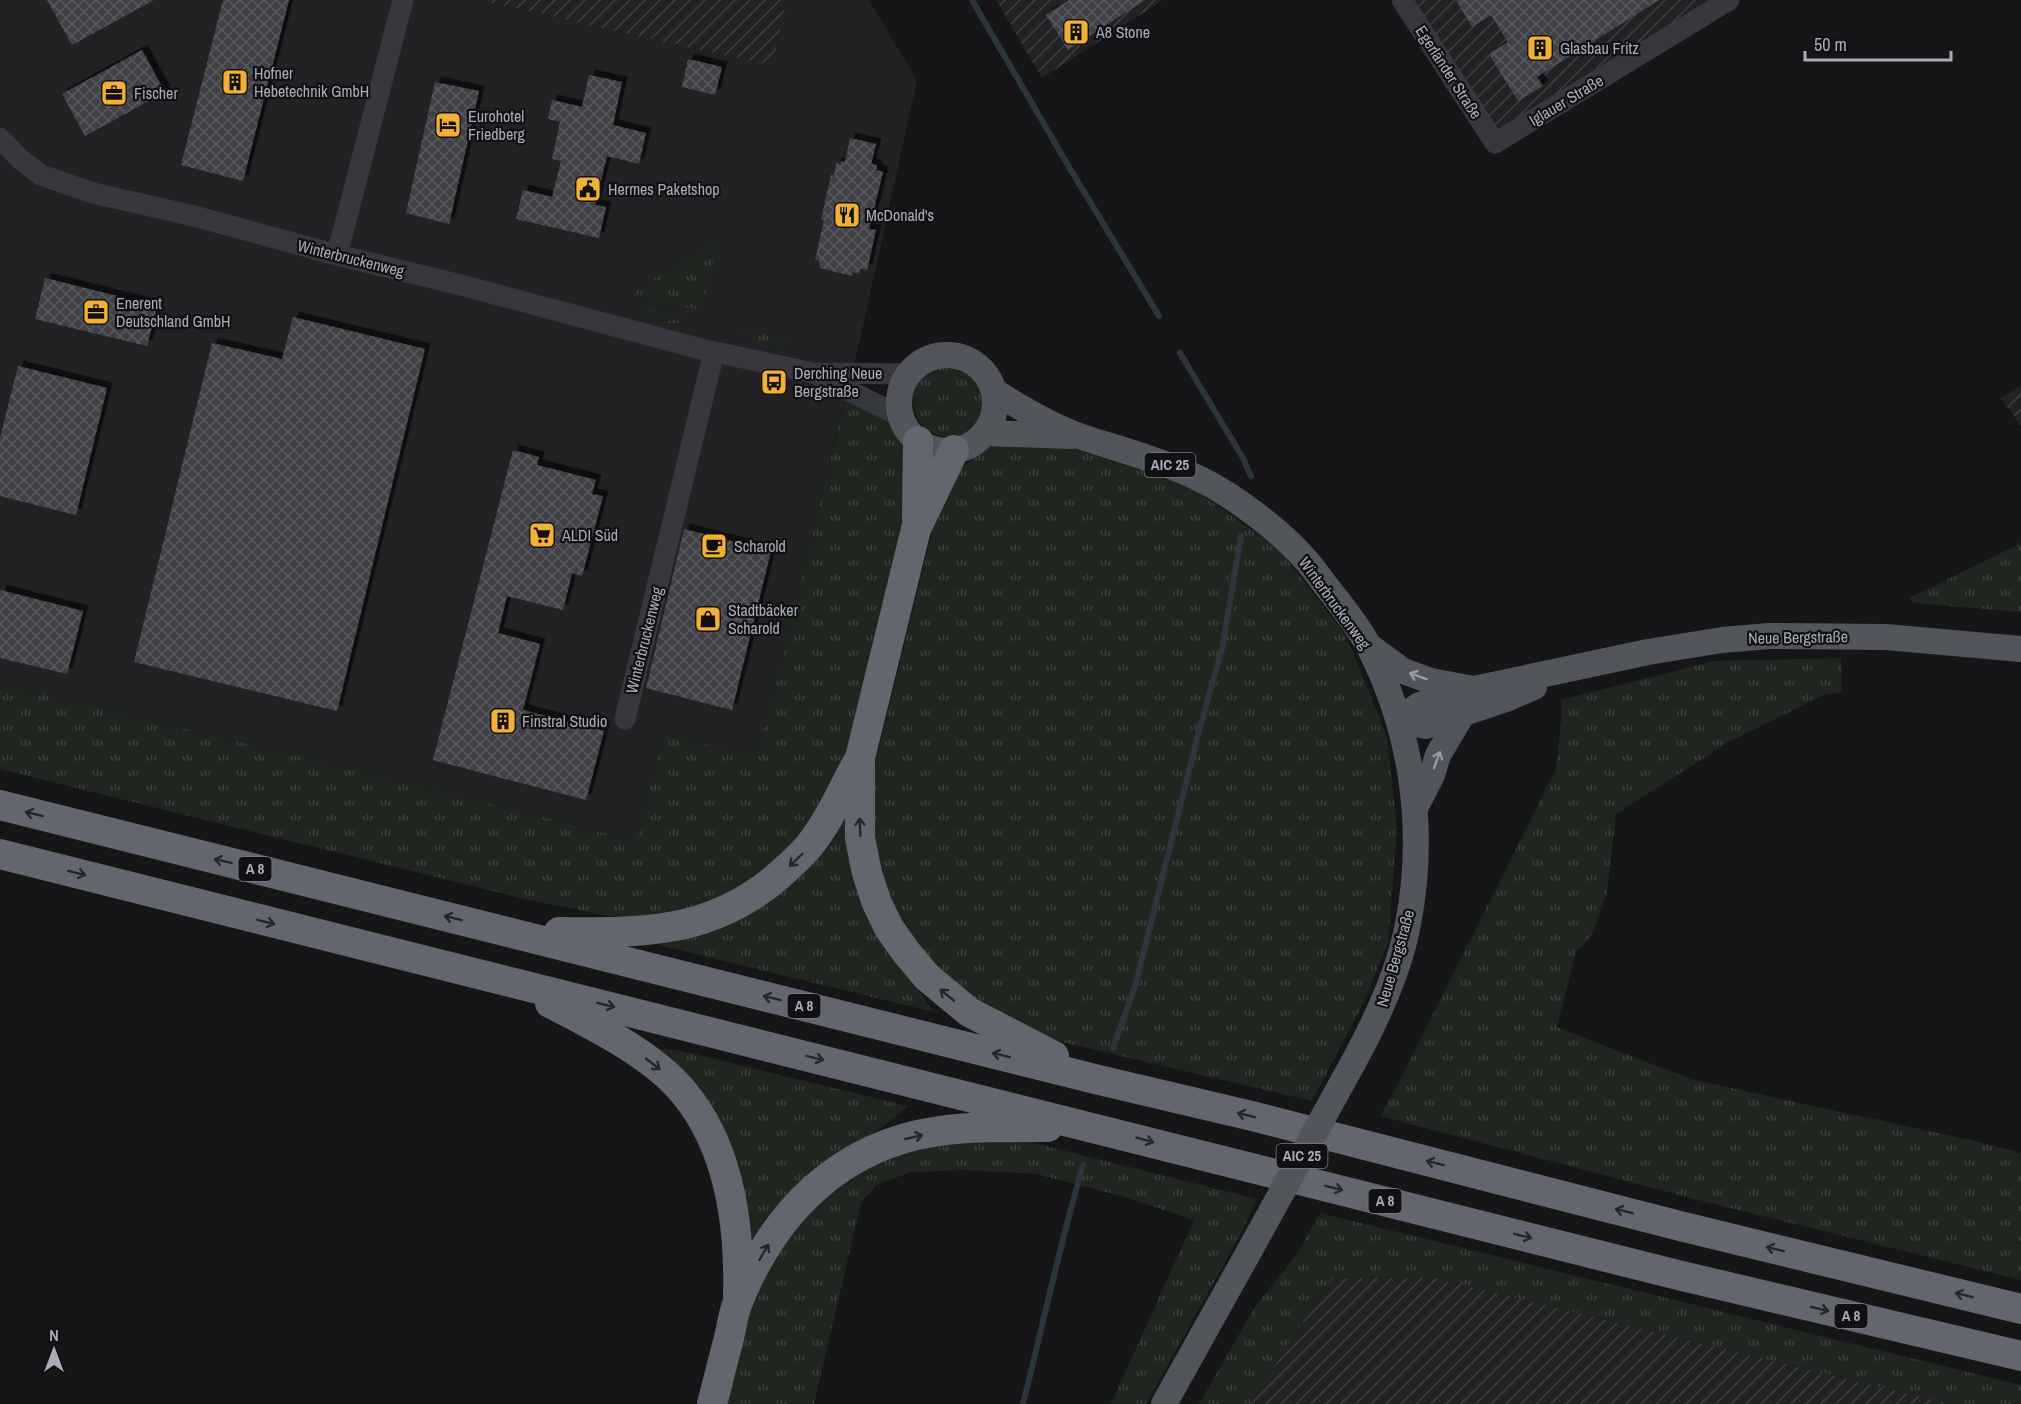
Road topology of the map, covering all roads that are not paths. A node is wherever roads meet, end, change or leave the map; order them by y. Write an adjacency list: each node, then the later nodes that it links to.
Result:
1 (403, 0): 6 (street)
2 (1402, 0): 5 (street, Egerländer Straße)
3 (1729, 0): 5 (street, Iglauer Straße)
4 (0, 138): 6 (street, Winterbruckenweg)
5 (1495, 143)
6 (337, 255): 7 (street, Winterbruckenweg)
7 (714, 352): 8 (street, Winterbruckenweg); 22 (street, Winterbruckenweg)
8 (813, 373): 9 (street, Winterbruckenweg); 11 (street, Winterbruckenweg)
9 (908, 374): 10 (main road); 11 (main road)
10 (993, 391): 12 (main road); 13 (main road, Winterbruckenweg / AIC 25)
11 (900, 416): 14 (main road)
12 (984, 433): 13 (main road, Winterbruckenweg / AIC 25); 15 (main road)
13 (1080, 436): 17 (main road, Winterbruckenweg / AIC 25)
14 (918, 441): 15 (main road); 16 (highway)
15 (954, 450): 16 (highway)
16 (916, 529): 24 (highway)
17 (1369, 646): 20 (main road, AIC 25, one-way to 17); 23 (main road, Winterbruckenweg / AIC 25)
18 (2021, 649): 19 (main road, Neue Bergstraße / AIC 25)
19 (1578, 667): 20 (main road, Neue Bergstraße / AIC 25); 21 (main road, Neue Bergstraße / AIC 25)
20 (1474, 689): 23 (main road, Neue Bergstraße / AIC 25)
21 (1463, 713): 23 (main road, AIC 25); 26 (main road, AIC 25, one-way to 21)
22 (625, 719)
23 (1400, 720): 26 (main road, Neue Bergstraße / AIC 25)
24 (860, 758): 28 (highway, one-way to 28); 30 (highway, one-way to 24)
25 (0, 805): 28 (highway, A 8, one-way to 25)
26 (1415, 808): 36 (main road, Neue Bergstraße / AIC 25, bridge)
27 (0, 854): 29 (highway, A 8, one-way to 29)
28 (510, 932): 30 (highway, A 8, one-way to 28)
29 (508, 981): 31 (highway, A 8, one-way to 31); 32 (highway, one-way to 32)
30 (1099, 1080): 33 (highway, A 8, one-way to 30)
31 (1088, 1126): 32 (highway, one-way to 31); 34 (highway, A 8, one-way to 34)
32 (737, 1304): 35 (highway)
33 (2021, 1309)
34 (2021, 1356)
35 (712, 1404)
36 (1164, 1404)

